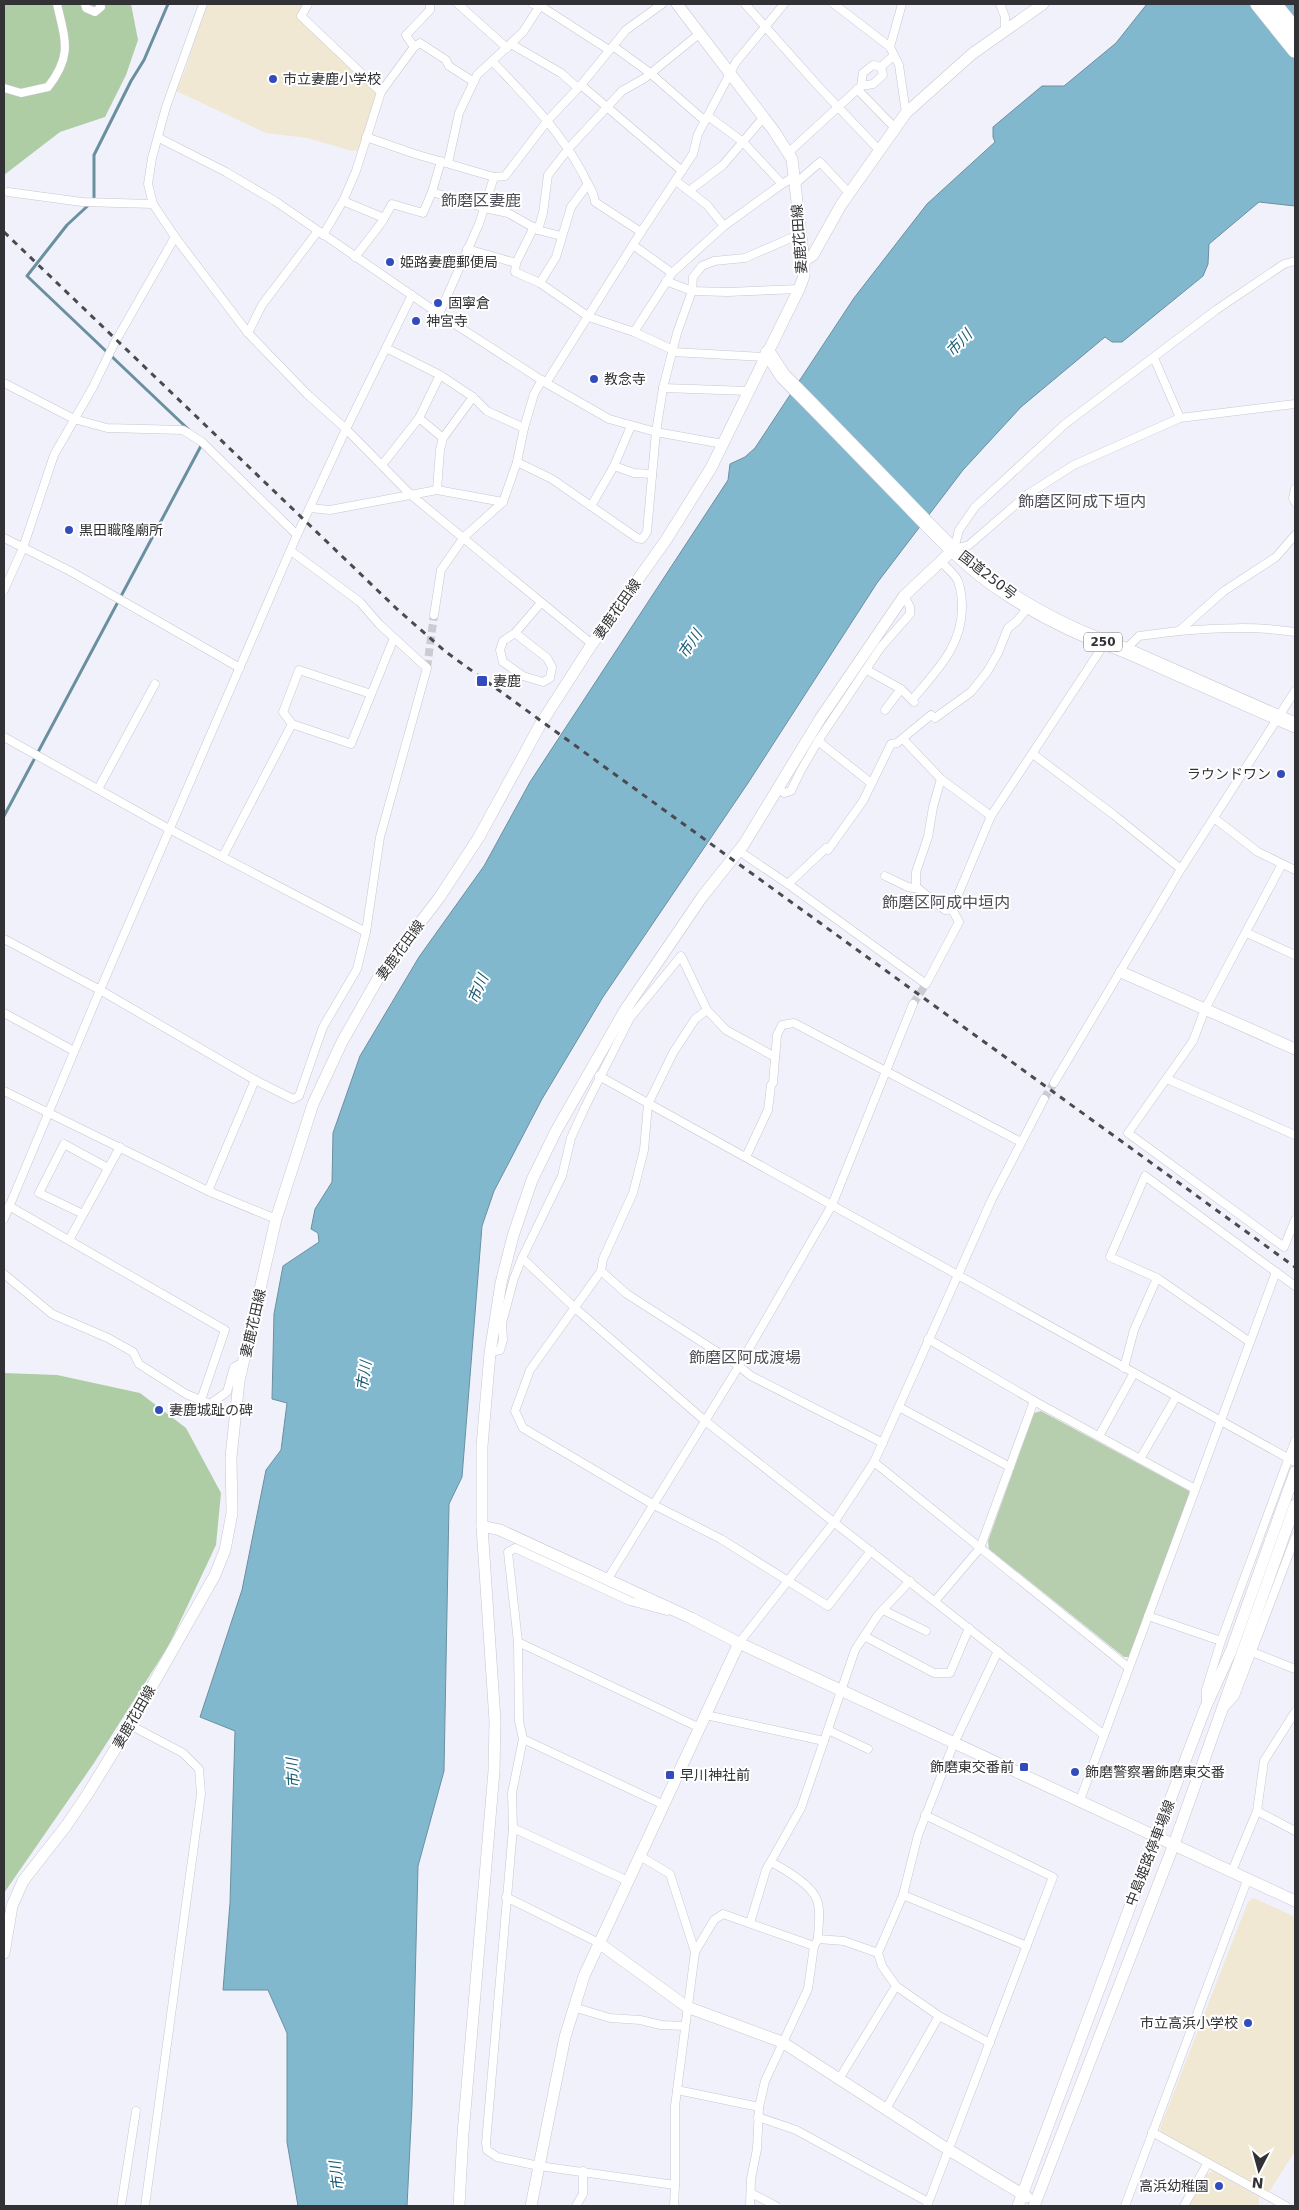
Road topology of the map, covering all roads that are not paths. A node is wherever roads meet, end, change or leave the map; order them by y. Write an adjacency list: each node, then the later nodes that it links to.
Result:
1 (57, 4): 36 (street)
2 (85, 4): 3 (street)
3 (100, 4)
4 (203, 4): 45 (street)
5 (308, 4): 37 (street)
6 (430, 4): 24 (street)
7 (458, 4): 23 (street)
8 (538, 4): 23 (street); 26 (street)
9 (662, 4): 26 (street)
10 (677, 4): 22 (street, 妻鹿花田線)
11 (745, 4): 19 (street)
12 (784, 4): 19 (street)
13 (834, 4): 25 (street)
14 (902, 4): 25 (street)
15 (1000, 4): 20 (street)
16 (1258, 4): 27 (highway)
17 (1274, 4): 21 (highway)
18 (1041, 5): 20 (street)
19 (766, 27): 32 (street); 38 (street)
20 (1005, 30): 40 (street)
21 (1295, 30)
22 (699, 34): 31 (street); 32 (street, 妻鹿花田線)
23 (509, 46): 29 (street); 34 (street)
24 (414, 47): 33 (street); 37 (street)
25 (890, 47): 28 (street)
26 (611, 48): 31 (street); 34 (street)
27 (1295, 50)
28 (894, 56): 30 (street); 40 (street)
29 (492, 61): 33 (street); 43 (street)
30 (881, 67): 35 (street); 35 (street)
31 (650, 73): 39 (street); 41 (street)
32 (729, 74): 41 (street); 42 (street, 妻鹿花田線)
33 (474, 82): 51 (street)
34 (579, 86): 39 (street); 43 (street)
35 (859, 87): 38 (street); 44 (street)
36 (4, 88)
37 (382, 92): 46 (street)
38 (837, 107): 49 (street); 50 (street)
39 (608, 108): 48 (street); 52 (street)
40 (906, 113): 44 (street)
41 (706, 118): 47 (street); 52 (street)
42 (763, 118): 47 (street); 50 (street, 妻鹿花田線)
43 (548, 120): 48 (street); 53 (street)
44 (895, 128): 49 (street)
45 (159, 138): 63 (street); 69 (street)
46 (366, 138): 51 (street); 62 (street)
47 (743, 142): 57 (street); 58 (street)
48 (569, 148): 56 (street); 67 (street)
49 (879, 150): 61 (street)
50 (788, 153): 55 (street, 妻鹿花田線)
51 (444, 162): 53 (street); 60 (street)
52 (682, 171): 54 (street)
53 (494, 177): 64 (street)
54 (676, 181): 58 (street); 68 (street)
55 (794, 181): 57 (street); 61 (street); 70 (street, 妻鹿花田線)
56 (588, 184): 68 (street); 71 (street)
57 (782, 184): 66 (street)
58 (688, 191): 66 (street)
59 (8, 192): 63 (street)
60 (432, 192): 64 (street); 65 (street)
61 (849, 193): 77 (street)
62 (343, 201): 65 (street); 69 (street)
63 (153, 204): 72 (street)
64 (485, 208): 67 (street); 74 (street)
65 (384, 218): 76 (street)
66 (724, 226): 75 (street)
67 (536, 229): 71 (street); 79 (street)
68 (641, 232): 73 (street)
69 (321, 233): 76 (street); 90 (street)
70 (800, 234): 77 (street, 妻鹿花田線); 80 (street)
71 (561, 236): 83 (street)
72 (175, 237): 90 (street); 104 (street)
73 (633, 245): 81 (street); 88 (street)
74 (467, 249): 79 (street); 87 (street)
75 (695, 252): 80 (street); 81 (street)
76 (355, 257): 86 (street)
77 (804, 261): 84 (street, 妻鹿花田線)
78 (1295, 261): 94 (street)
79 (516, 263): 83 (street)
80 (706, 266): 85 (street)
81 (672, 273): 82 (street)
82 (666, 281): 85 (street); 89 (street)
83 (540, 283): 88 (street)
84 (799, 289): 85 (street); 93 (street, 妻鹿花田線)
85 (692, 291): 92 (street)
86 (412, 295): 87 (street); 91 (street)
87 (439, 314): 96 (street)
88 (589, 316): 89 (street); 96 (street)
89 (634, 332): 92 (street)
90 (248, 333): 107 (street)
91 (386, 348): 95 (street); 107 (street)
92 (673, 351): 93 (street); 98 (street)
93 (767, 355): 99 (street, 妻鹿花田線); 127 (highway, 国道250号 / 250)
94 (1154, 358): 103 (street); 127 (street)
95 (440, 374): 100 (street); 102 (street)
96 (544, 382): 105 (street); 106 (street)
97 (4, 383): 104 (street)
98 (663, 388): 99 (street); 108 (street)
99 (749, 391): 110 (street, 妻鹿花田線)
100 (473, 398): 106 (street); 109 (street)
101 (1295, 404): 103 (street)
102 (419, 418): 109 (street); 112 (street)
103 (1180, 418): 127 (street)
104 (74, 419): 122 (street); 126 (street)
105 (631, 426): 108 (street); 113 (street)
106 (524, 428): 111 (street)
107 (346, 429): 112 (street); 121 (street)
108 (656, 432): 110 (street); 114 (street)
109 (443, 438): 116 (street)
110 (723, 444): 140 (street, 妻鹿花田線)
111 (517, 462): 118 (street); 120 (street)
112 (382, 465): 117 (street)
113 (614, 466): 114 (street); 120 (street)
114 (652, 474): 120 (street)
115 (1295, 489): 119 (street)
116 (438, 490): 117 (street); 118 (street)
117 (411, 495): 121 (street); 124 (street)
118 (503, 502): 124 (street)
119 (1295, 502)
120 (592, 506)
121 (310, 508): 122 (street)
122 (297, 535): 128 (street)
123 (1295, 535): 135 (street)
124 (464, 537): 132 (street); 134 (street)
125 (4, 538): 126 (street)
126 (24, 548): 130 (street); 142 (street)
127 (954, 549): 129 (street); 133 (highway, 国道250号 / 250)
128 (291, 551): 138 (street); 142 (street)
129 (940, 561): 131 (street); 145 (street)
130 (4, 590)
131 (904, 596): 143 (street); 158 (street)
132 (540, 604): 137 (street); 140 (street)
133 (1029, 606): 139 (highway, 国道250号 / 250); 153 (street)
134 (434, 615)
135 (1179, 631): 136 (street); 141 (street)
136 (1295, 632)
137 (515, 633): 137 (street)
138 (394, 638): 147 (street); 172 (street)
139 (1105, 643): 141 (highway, 国道250号 / 250); 155 (street)
140 (592, 644): 205 (street, 妻鹿花田線)
141 (1125, 650): 149 (highway, 国道250号 / 250)
142 (240, 668): 162 (street)
143 (867, 670): 145 (street); 154 (street)
144 (155, 684): 159 (street)
145 (900, 689): 148 (street)
146 (1295, 691): 149 (street)
147 (371, 694): 150 (street); 150 (street)
148 (885, 710)
149 (1277, 717): 151 (highway, 国道250号 / 250); 161 (street)
150 (292, 724): 164 (street)
151 (1295, 725)
152 (4, 737): 159 (street)
153 (903, 739): 156 (street); 157 (street)
154 (818, 741): 157 (street); 158 (street)
155 (1033, 754): 160 (street); 166 (street)
156 (940, 780): 160 (street); 170 (street)
157 (871, 783): 169 (street)
158 (778, 788): 163 (street)
159 (98, 789): 162 (street)
160 (991, 816): 171 (street)
161 (1214, 818): 165 (street); 166 (street)
162 (169, 829): 164 (street); 177 (street)
163 (739, 851): 169 (street); 182 (street)
164 (223, 856): 172 (street)
165 (1282, 864): 167 (street); 173 (street)
166 (1181, 869): 176 (street)
167 (1295, 870)
168 (885, 876): 170 (street)
169 (788, 884): 171 (street)
170 (916, 888): 171 (street)
171 (952, 909)
172 (366, 932): 189 (street)
173 (1247, 933): 175 (street); 180 (street)
174 (4, 939): 177 (street)
175 (1295, 955)
176 (1121, 972): 180 (street); 190 (street)
177 (100, 990): 184 (street); 189 (street)
178 (913, 1004): 186 (street)
179 (707, 1010): 182 (street); 185 (street); 193 (street)
180 (1206, 1010): 183 (street); 188 (street)
181 (4, 1014): 184 (street)
182 (628, 1014): 187 (street); 218 (street)
183 (1295, 1049)
184 (74, 1051): 194 (street)
185 (775, 1057): 186 (street); 198 (street)
186 (886, 1072): 196 (street); 201 (street)
187 (599, 1076): 193 (street); 208 (street)
188 (1167, 1079): 195 (street); 206 (street)
189 (255, 1080): 200 (street)
190 (1054, 1082)
191 (4, 1091): 194 (street)
192 (1044, 1098): 196 (street)
193 (648, 1104): 198 (street); 209 (street)
194 (48, 1112): 197 (street); 202 (street)
195 (1295, 1135)
196 (1021, 1142): 212 (street)
197 (120, 1147): 199 (street); 200 (street)
198 (746, 1158): 201 (street)
199 (108, 1168): 203 (street); 203 (street)
200 (208, 1191): 205 (street)
201 (832, 1205): 212 (street); 220 (street)
202 (9, 1206): 204 (street); 207 (street)
203 (83, 1214): 207 (street)
204 (4, 1219)
205 (276, 1219): 219 (street, 妻鹿花田線)
206 (1295, 1220)
207 (69, 1240): 224 (street)
208 (522, 1258): 215 (street); 218 (street)
209 (601, 1271): 215 (street); 220 (street)
210 (1276, 1272): 213 (street); 214 (street); 217 (street)
211 (4, 1274): 224 (street)
212 (958, 1274): 216 (street); 221 (street)
213 (1157, 1278): 217 (street); 221 (street)
214 (1295, 1286)
215 (575, 1308): 227 (street); 238 (street)
216 (928, 1339): 225 (street); 226 (street)
217 (1250, 1342): 228 (street)
218 (490, 1353): 241 (street)
219 (244, 1362): 224 (street); 268 (street, 妻鹿花田線)
220 (739, 1366): 227 (street); 231 (street)
221 (1124, 1368): 222 (street)
222 (1134, 1373): 223 (street); 229 (street)
223 (1176, 1397): 228 (street); 232 (street)
224 (201, 1400)
225 (1034, 1401): 229 (street); 235 (street)
226 (899, 1407): 231 (street); 235 (street)
227 (704, 1420): 238 (street); 240 (street)
228 (1220, 1422): 233 (street); 237 (street)
229 (1099, 1436): 232 (street)
230 (1295, 1441): 233 (street)
231 (883, 1443): 234 (street)
232 (1140, 1459): 237 (street)
233 (1292, 1460): 256 (street)
234 (874, 1462): 240 (street); 244 (street)
235 (1010, 1467): 244 (street)
236 (1295, 1472): 242 (street, 中島姫路停車場線)
237 (1195, 1489): 251 (street)
238 (654, 1505): 246 (street); 247 (street)
239 (1295, 1505): 242 (street, 中島姫路停車場線)
240 (834, 1521): 245 (street); 247 (street)
241 (482, 1526): 246 (street); 325 (street)
242 (1281, 1528): 264 (street, 中島姫路停車場線); 265 (street, 中島姫路停車場線)
243 (1295, 1538): 260 (street)
244 (980, 1548): 249 (street); 261 (street)
245 (872, 1551): 247 (street); 248 (street)
246 (608, 1580): 252 (street)
247 (788, 1580): 258 (street)
248 (910, 1581): 249 (street); 250 (street)
249 (935, 1601): 253 (street)
250 (883, 1610): 254 (street); 255 (street)
251 (1148, 1616): 256 (street); 261 (street)
252 (690, 1618): 257 (street); 258 (street)
253 (969, 1628): 255 (street); 259 (street)
254 (926, 1631)
255 (864, 1636): 263 (street)
256 (1220, 1641): 264 (street)
257 (518, 1642): 269 (street); 272 (street)
258 (739, 1643): 263 (street); 267 (street)
259 (998, 1651): 271 (street); 274 (street)
260 (1252, 1652): 262 (street); 265 (street)
261 (1129, 1668): 271 (street)
262 (1295, 1669)
263 (841, 1690): 270 (street); 274 (street)
264 (1206, 1706): 282 (street, 中島姫路停車場線)
265 (1222, 1710): 283 (street, 中島姫路停車場線)
266 (1295, 1712): 278 (street)
267 (706, 1715): 269 (street); 273 (street)
268 (130, 1725): 297 (street, 妻鹿花田線); 324 (street)
269 (700, 1728): 277 (street)
270 (828, 1730): 273 (street); 275 (street)
271 (1104, 1735): 276 (street)
272 (523, 1738): 277 (street); 280 (street)
273 (824, 1741): 285 (street)
274 (954, 1743): 276 (street); 279 (street)
275 (868, 1749)
276 (1080, 1800): 282 (street)
277 (664, 1804): 284 (street)
278 (1257, 1811): 281 (street); 286 (street)
279 (925, 1815): 289 (street); 295 (street)
280 (513, 1828): 288 (street); 290 (street)
281 (1295, 1831)
282 (1156, 1837): 283 (street); 319 (street, 中島姫路停車場線)
283 (1174, 1844): 286 (street); 322 (street, 中島姫路停車場線)
284 (640, 1856): 288 (street); 296 (street)
285 (771, 1862): 292 (street); 293 (street)
286 (1232, 1871): 287 (street)
287 (1248, 1878): 291 (street); 312 (street)
288 (628, 1881): 294 (street)
289 (903, 1895): 295 (street); 298 (street)
290 (506, 1898): 294 (street); 315 (street)
291 (1295, 1899)
292 (750, 1923): 293 (street); 296 (street)
293 (816, 1942): 298 (street); 304 (street)
294 (599, 1943): 300 (street); 301 (street)
295 (1027, 1946): 305 (street)
296 (695, 1952): 301 (street)
297 (4, 1953)
298 (878, 1953): 299 (street)
299 (896, 1986): 302 (street); 306 (street)
300 (573, 2007): 303 (street); 315 (street)
301 (686, 2008): 303 (street); 304 (street)
302 (939, 2016): 305 (street); 309 (street)
303 (685, 2026): 307 (street)
304 (782, 2042): 306 (street); 308 (street)
305 (990, 2043): 313 (street)
306 (839, 2079): 309 (street)
307 (677, 2090): 308 (street); 317 (street)
308 (759, 2107): 311 (street)
309 (886, 2109): 313 (street)
310 (136, 2111): 323 (street)
311 (758, 2117): 318 (street); 321 (street)
312 (1152, 2132): 314 (street); 332 (street)
313 (949, 2150): 319 (street); 321 (street)
314 (1207, 2164): 320 (street); 333 (street)
315 (539, 2166): 316 (street); 326 (street)
316 (582, 2171): 317 (street); 327 (street)
317 (675, 2185): 328 (street)
318 (751, 2193): 329 (street); 330 (street)
319 (1022, 2194): 322 (street); 331 (street, 中島姫路停車場線)
320 (1270, 2198): 334 (street); 335 (street)
321 (928, 2204)
322 (1036, 2205)
323 (121, 2206)
324 (145, 2206)
325 (459, 2206)
326 (531, 2206)
327 (576, 2206)
328 (674, 2206)
329 (750, 2206)
330 (776, 2206)
331 (1018, 2206)
332 (1125, 2206)
333 (1184, 2206)
334 (1265, 2206)
335 (1286, 2206)

